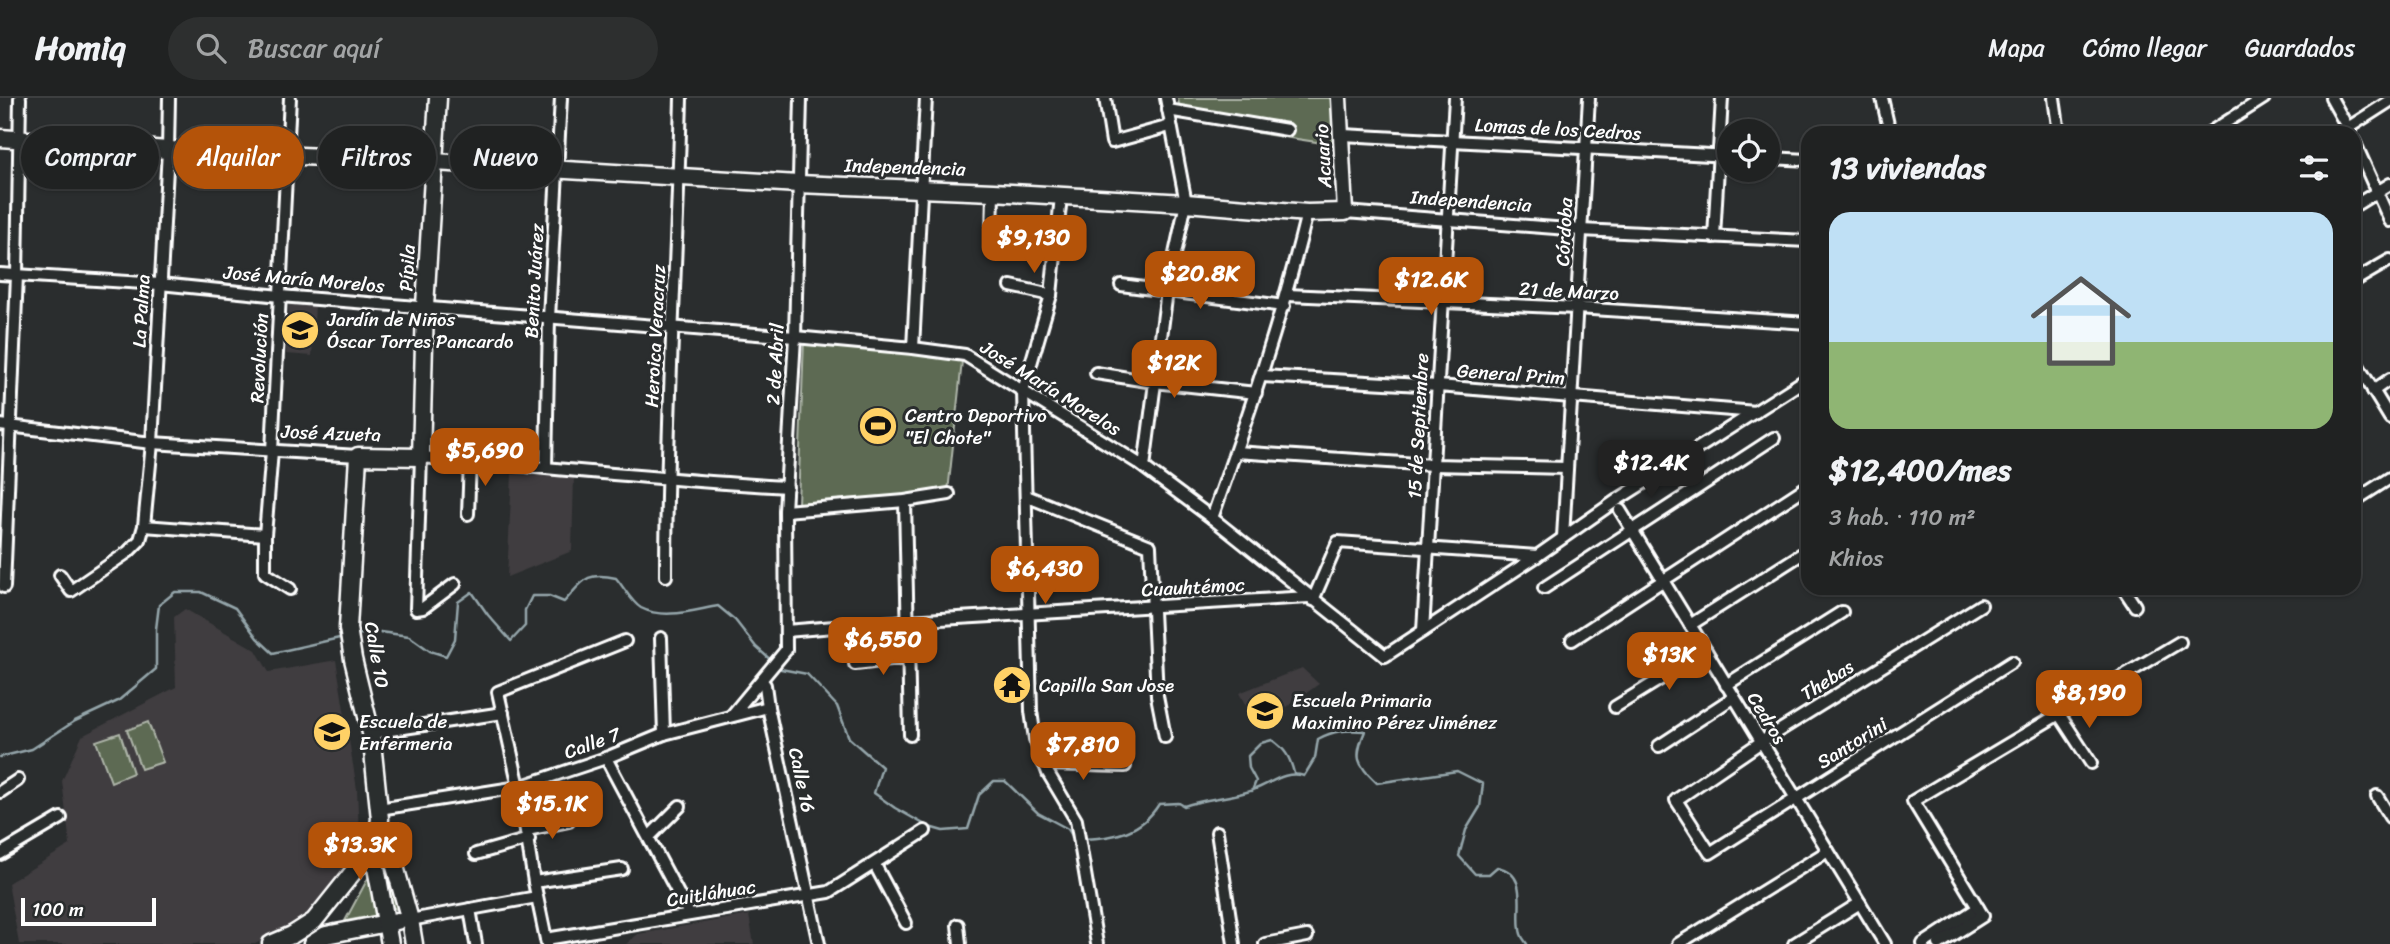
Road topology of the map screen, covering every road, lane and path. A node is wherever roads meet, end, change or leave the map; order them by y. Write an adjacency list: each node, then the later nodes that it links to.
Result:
1 (20, 98): 34 (street)
2 (169, 98): 38 (street, La Palma)
3 (290, 98): 22 (street, Revolución)
4 (438, 98): 23 (main road, Pípila)
5 (561, 98): 24 (street, Benito Juárez)
6 (681, 98): 45 (street, Heroica Veracruz)
7 (801, 98): 47 (street, 2 de Abril)
8 (926, 98): 52 (street)
9 (1105, 98): 25 (street)
10 (1166, 98): 20 (street)
11 (1339, 98): 32 (street, Acuario)
12 (1455, 98): 35 (street, 15 de Septiembre)
13 (1589, 98): 36 (street, Córdoba)
14 (1722, 98): 21 (street)
15 (1882, 98): 26 (street)
16 (2054, 98): 27 (street)
17 (2264, 98): 28 (street)
18 (2331, 98): 29 (street)
19 (2390, 101): 30 (street)
20 (1168, 110): 25 (street); 31 (street)
21 (1723, 119)
22 (289, 126)
23 (436, 126)
24 (559, 126)
25 (1170, 126): 57 (street)
26 (1888, 126)
27 (2058, 126)
28 (2222, 126)
29 (2344, 126)
30 (2353, 126)
31 (1287, 130)
32 (1343, 135): 35 (street, Lomas de los Cedros); 58 (street, Acuario)
33 (0, 138): 34 (main road, Independencia)
34 (21, 139): 68 (street)
35 (1452, 141): 36 (street, Lomas de los Cedros); 60 (street, 15 de Septiembre)
36 (1586, 148): 40 (street, Lomas de los Cedros); 62 (street, Córdoba)
37 (159, 149): 38 (main road, Independencia)
38 (168, 150): 39 (main road, Independencia); 70 (street, La Palma)
39 (173, 150)
40 (1717, 156)
41 (2361, 157): 54 (street)
42 (1780, 159): 43 (street)
43 (1801, 160)
44 (562, 169): 45 (main road, Independencia)
45 (679, 178): 47 (main road, Independencia); 82 (street, Heroica Veracruz)
46 (1721, 182): 63 (street)
47 (798, 184): 52 (main road, Independencia); 83 (street, 2 de Abril)
48 (2390, 184): 54 (street)
49 (286, 189): 75 (street, Revolución)
50 (432, 189): 78 (main road, Pípila)
51 (556, 189): 80 (street, Benito Juárez)
52 (922, 189): 53 (main road, Independencia); 84 (street)
53 (993, 192): 55 (main road, Independencia); 64 (street)
54 (2377, 192): 56 (street); 61 (street)
55 (1061, 196): 57 (main road, Independencia); 74 (street)
56 (2361, 202)
57 (1186, 203): 59 (main road, Independencia); 73 (street)
58 (1345, 212): 59 (main road, Independencia); 60 (street, Independencia)
59 (1307, 213): 76 (street)
60 (1447, 221): 62 (street, Independencia); 77 (street, 15 de Septiembre)
61 (2390, 221)
62 (1581, 230): 63 (street, Independencia); 79 (street, Córdoba)
63 (1714, 237): 65 (street, Independencia)
64 (992, 238)
65 (1801, 241)
66 (2390, 260): 69 (street)
67 (0, 274): 68 (street, José María Morelos)
68 (17, 275): 70 (street, José María Morelos); 98 (street)
69 (2361, 277)
70 (160, 284): 75 (street, José María Morelos); 100 (street, La Palma)
71 (1121, 285): 73 (street, 21 de Marzo)
72 (1011, 286): 74 (street)
73 (1167, 291): 76 (street, 21 de Marzo); 89 (street)
74 (1051, 295): 92 (street)
75 (280, 296): 78 (street, José María Morelos); 101 (street, Revolución)
76 (1285, 300): 77 (street, 21 de Marzo); 87 (street)
77 (1443, 302): 79 (street, 21 de Marzo); 91 (street, 15 de Septiembre)
78 (425, 306): 80 (street, José María Morelos); 104 (main road, Pípila)
79 (1577, 308): 81 (street, 21 de Marzo); 95 (street, Córdoba)
80 (549, 318): 82 (street, José María Morelos); 107 (street, Benito Juárez)
81 (1801, 323)
82 (674, 328): 83 (street, José María Morelos); 111 (street, Heroica Veracruz)
83 (795, 337): 84 (street, José María Morelos); 112 (street, 2 de Abril)
84 (914, 348): 92 (street, José María Morelos)
85 (2361, 371): 93 (street)
86 (1096, 373): 89 (street)
87 (1262, 376): 91 (street, General Prim); 94 (street)
88 (2390, 379): 93 (street)
89 (1154, 382): 94 (street); 108 (street)
90 (1801, 383): 96 (street, José María Morelos)
91 (1438, 386): 95 (street, General Prim); 106 (street, 15 de Septiembre)
92 (1023, 391): 108 (street, José María Morelos); 115 (street)
93 (2373, 391): 97 (street)
94 (1256, 393): 102 (street)
95 (1572, 396): 96 (street, General Prim); 109 (street, Córdoba)
96 (1756, 412): 125 (street, José María Morelos)
97 (2390, 418)
98 (5, 425): 100 (street, José Azueta); 133 (street)
99 (1774, 438): 123 (street)
100 (152, 443): 101 (street, José Azueta); 122 (street, La Palma)
101 (272, 451): 103 (street, José Azueta); 124 (street, Revolución)
102 (1236, 452): 106 (street); 121 (street)
103 (358, 456): 104 (main road, José Azueta); 163 (main road, Calle 10)
104 (421, 457): 105 (street, José Azueta); 132 (street, Pípila)
105 (470, 461): 107 (street, José Azueta); 120 (street)
106 (1433, 466): 109 (street); 126 (street, 15 de Septiembre)
107 (546, 467): 111 (street, José Azueta)
108 (1144, 467): 121 (street, José María Morelos)
109 (1567, 468): 125 (street, Córdoba)
110 (2390, 478): 116 (street)
111 (666, 480): 112 (street, José Azueta); 130 (street, Heroica Veracruz)
112 (787, 486): 119 (street, 2 de Abril)
113 (1801, 491): 131 (street)
114 (950, 494): 117 (street)
115 (1026, 496): 140 (street); 142 (street)
116 (2361, 497)
117 (905, 501): 119 (street); 143 (street)
118 (1620, 510): 123 (street, Cedros)
119 (785, 511): 145 (street, 2 de Abril)
120 (468, 514)
121 (1212, 518): 137 (street, José María Morelos)
122 (144, 526): 124 (street); 129 (street)
123 (1633, 531): 131 (street, Cedros); 134 (street)
124 (265, 535): 135 (street, Revolución)
125 (1563, 537): 128 (street, José María Morelos)
126 (1428, 548): 128 (street); 137 (street); 146 (street, 15 de Septiembre)
127 (1801, 554): 144 (street)
128 (1538, 556): 146 (street, José María Morelos)
129 (60, 575)
130 (666, 576)
131 (1663, 580): 144 (street, Cedros); 148 (street)
132 (455, 584)
133 (4, 587)
134 (1544, 588)
135 (290, 589)
136 (2128, 595): 139 (street)
137 (1311, 599): 140 (street, Cuauhtémoc); 146 (street, José María Morelos)
138 (1981, 605): 167 (street, Thebas)
139 (2135, 606)
140 (1152, 607): 142 (street, Cuauhtémoc); 166 (street)
141 (1842, 612): 156 (street)
142 (1030, 614): 143 (street, Cuauhtémoc); 171 (street)
143 (907, 621): 145 (street, Cuauhtémoc); 152 (street)
144 (1690, 625): 151 (street, Cedros)
145 (786, 631): 155 (street)
146 (1423, 631)
147 (661, 638): 164 (street)
148 (1572, 640)
149 (625, 641): 160 (street)
150 (2180, 642): 161 (street)
151 (1706, 651): 156 (street, Cedros); 159 (street)
152 (908, 658): 154 (street); 165 (street)
153 (2012, 662): 177 (street, Santorini)
154 (855, 664)
155 (763, 680): 158 (street, Calle 16); 162 (street)
156 (1726, 685): 157 (street, Cedros)
157 (1734, 698): 167 (street, Cedros); 168 (street)
158 (768, 707): 162 (street, Calle 7); 196 (street, Calle 16)
159 (1615, 707)
160 (503, 713): 163 (street); 174 (street)
161 (2059, 714): 170 (street); 200 (street)
162 (732, 715): 164 (street, Calle 7)
163 (371, 733): 179 (main road, Calle 10)
164 (664, 734): 169 (street, Calle 7)
165 (910, 735)
166 (1165, 737)
167 (1761, 741): 177 (street, Cedros); 189 (street, Thebas)
168 (1660, 746)
169 (606, 758): 174 (street, Calle 7); 186 (street)
170 (2091, 763)
171 (1044, 764): 172 (street); 215 (street)
172 (1125, 766)
173 (18, 780): 175 (street)
174 (519, 787): 179 (street, Calle 7); 185 (street)
175 (0, 792)
176 (2377, 796): 180 (street)
177 (1796, 799): 187 (street, Cedros); 189 (street, Santorini)
178 (680, 806): 186 (street)
179 (379, 814): 188 (main road, Calle 10); 192 (main road, Calle 10)
180 (2390, 817)
181 (61, 818): 190 (street)
182 (569, 821): 185 (street)
183 (925, 831): 193 (street, Cuitláhuac)
184 (1217, 832): 216 (street)
185 (528, 835): 191 (street); 195 (street)
186 (649, 837): 201 (street)
187 (1828, 850): 198 (street, Cedros); 218 (street)
188 (391, 853): 192 (main road); 202 (main road, Calle 10)
189 (1710, 853)
190 (0, 854)
191 (476, 854)
192 (374, 856): 203 (main road, Calle 10); 208 (main road)
193 (875, 864): 196 (street, Cuitláhuac); 204 (street)
194 (622, 869): 195 (street)
195 (534, 882): 197 (street)
196 (809, 896): 201 (street, Cuitláhuac); 213 (street, Calle 16)
197 (537, 897): 199 (street); 207 (street)
198 (1860, 903): 219 (street); 220 (street, Cedros)
199 (470, 909): 202 (street); 212 (street)
200 (1980, 912): 221 (street); 222 (street)
201 (689, 914): 207 (street, Cuitláhuac)
202 (410, 920): 203 (main road); 211 (main road, Calle 10)
203 (387, 922): 209 (main road); 210 (main road, Calle 10)
204 (906, 923)
205 (958, 925): 214 (street)
206 (1307, 936): 217 (street)
207 (547, 941)
208 (271, 944)
209 (312, 944)
210 (390, 944)
211 (414, 944)
212 (476, 944)
213 (819, 944)
214 (960, 944)
215 (1097, 944)
216 (1234, 944)
217 (1265, 944)
218 (1678, 944)
219 (1794, 944)
220 (1885, 944)
221 (1923, 944)
222 (1939, 944)

